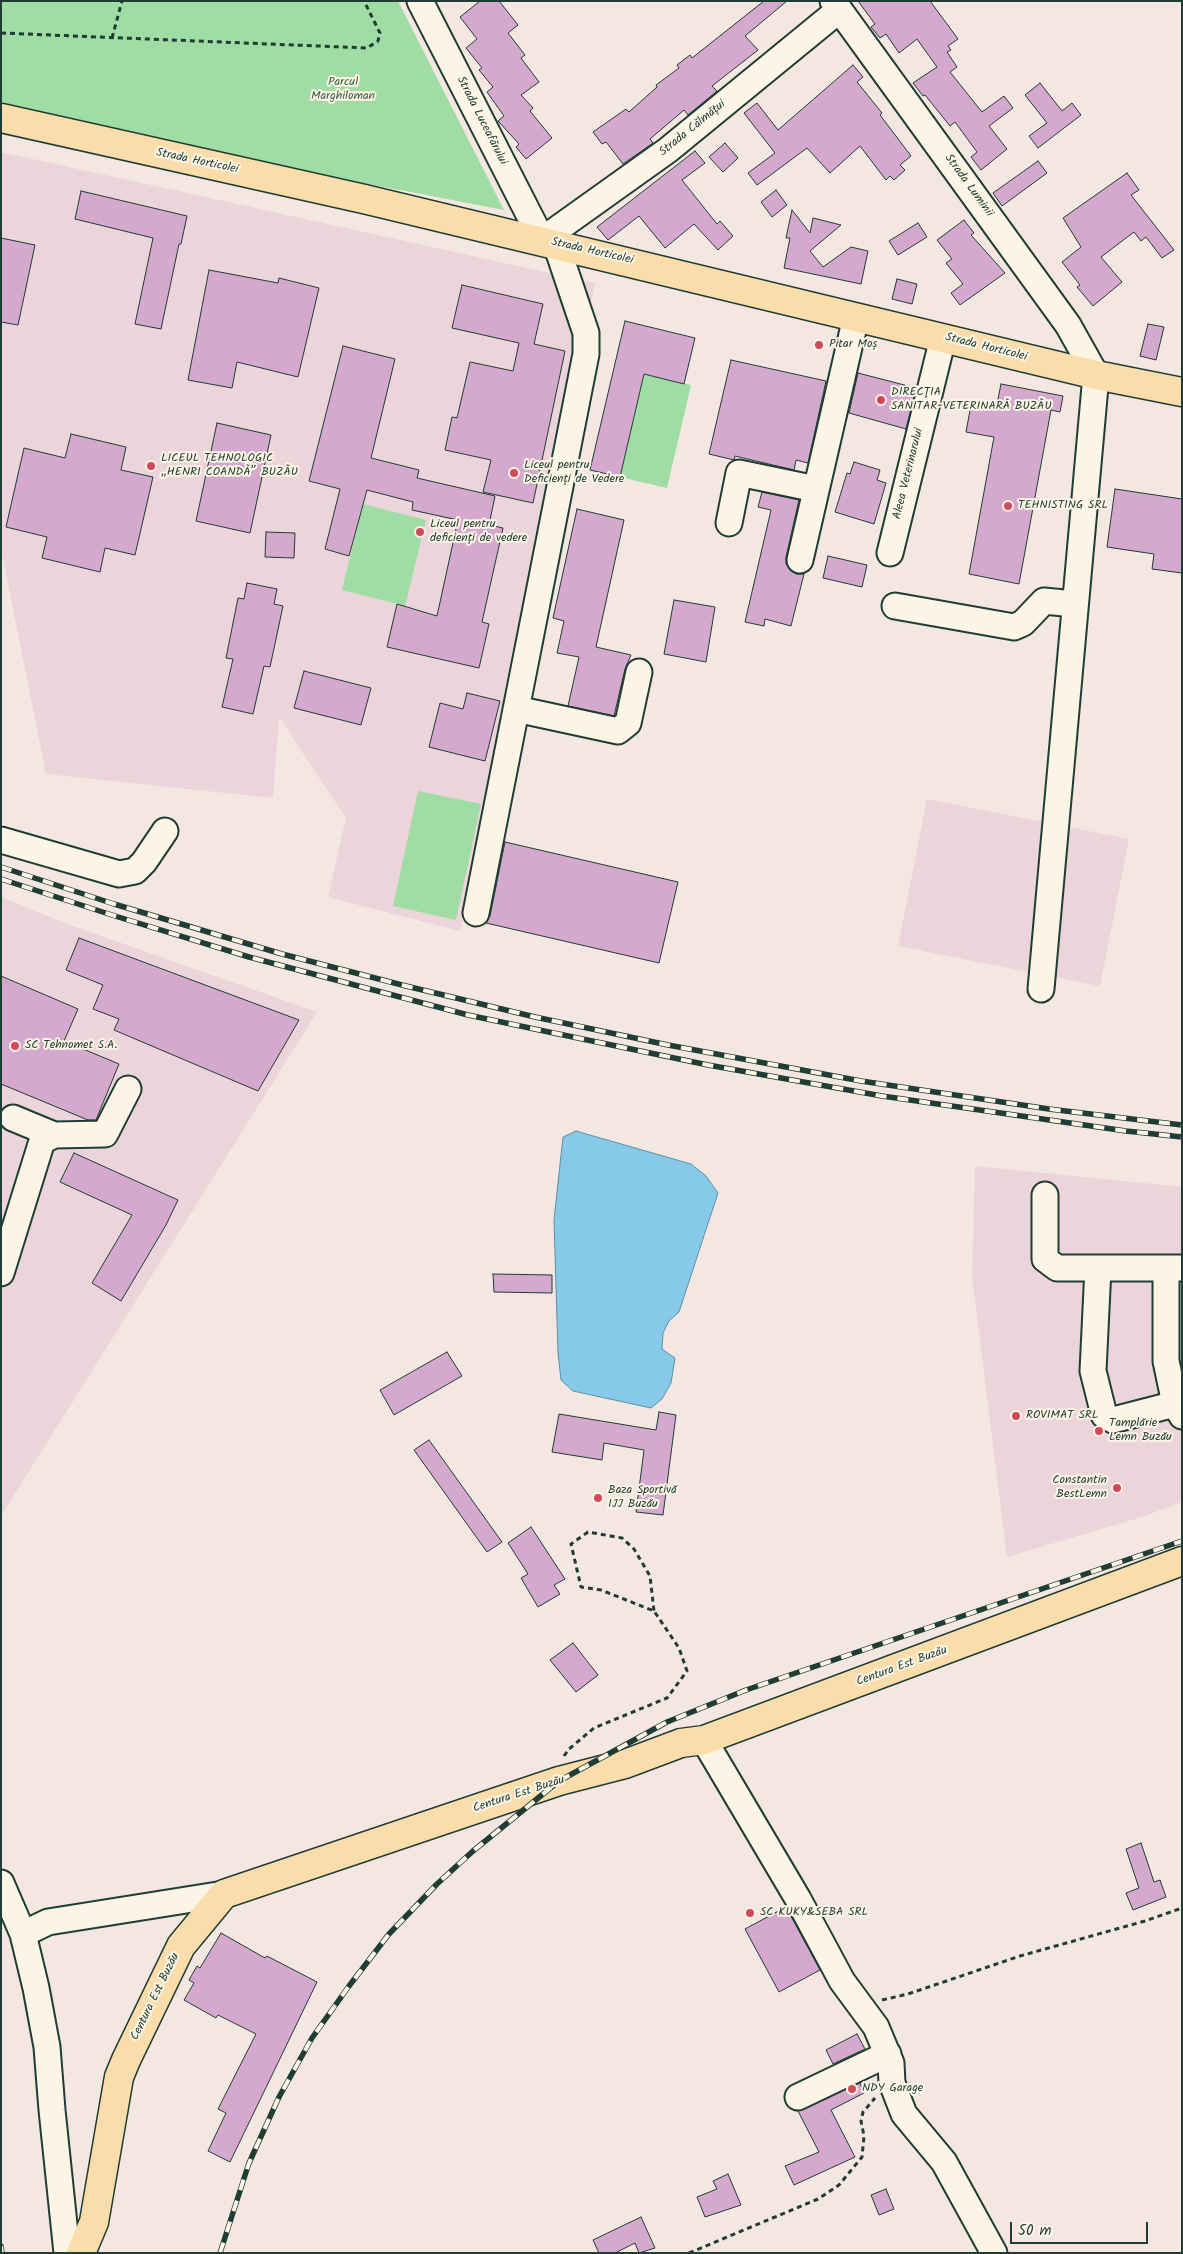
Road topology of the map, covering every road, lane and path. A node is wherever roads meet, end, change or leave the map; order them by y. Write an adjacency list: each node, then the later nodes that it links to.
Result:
1 (122, 1): 6 (path)
2 (364, 1): 6 (path)
3 (420, 1): 8 (street, Strada Luceafărului)
4 (836, 6): 8 (street, Strada Călmățui); 11 (street, Strada Luminii)
5 (1, 33): 6 (path)
6 (112, 38)
7 (1, 118): 8 (main road, Strada Horticolei)
8 (549, 242): 9 (main road, Strada Horticolei); 20 (street, Strada Luceafărului)
9 (856, 317): 10 (main road, Strada Horticolei); 13 (street)
10 (943, 338): 11 (main road, Strada Horticolei); 15 (street, Aleea Veterinarului)
11 (1096, 376): 12 (main road, Strada Horticolei); 17 (street)
12 (1182, 392)
13 (816, 489): 14 (street); 16 (street)
14 (728, 523)
15 (890, 553)
16 (800, 560)
17 (1074, 604): 18 (street); 24 (street)
18 (896, 606)
19 (639, 672): 20 (street)
20 (516, 709): 23 (street, Strada Luceafărului)
21 (165, 831): 22 (street)
22 (1, 840)
23 (476, 913)
24 (1041, 989)
25 (128, 1088): 26 (street)
26 (19, 1125): 30 (street)
27 (1046, 1195): 28 (street)
28 (1098, 1268): 29 (street); 31 (street)
29 (1174, 1268): 31 (street)
30 (1, 1273)
31 (1179, 1410)
32 (1182, 1561): 34 (main road, Centura Est Buzău)
33 (654, 1611): 33 (path); 35 (path)
34 (704, 1740): 35 (main road, Centura Est Buzău); 40 (street)
35 (544, 1786): 37 (main road, Centura Est Buzău)
36 (1, 1883): 39 (street)
37 (224, 1894): 39 (street); 45 (main road, Centura Est Buzău)
38 (1182, 1908): 40 (path)
39 (23, 1934): 44 (street)
40 (854, 1998): 41 (street)
41 (888, 2054): 42 (street); 43 (street)
42 (892, 2083): 46 (path); 47 (street)
43 (798, 2098)
44 (67, 2253)
45 (81, 2253)
46 (689, 2253)
47 (994, 2253)

